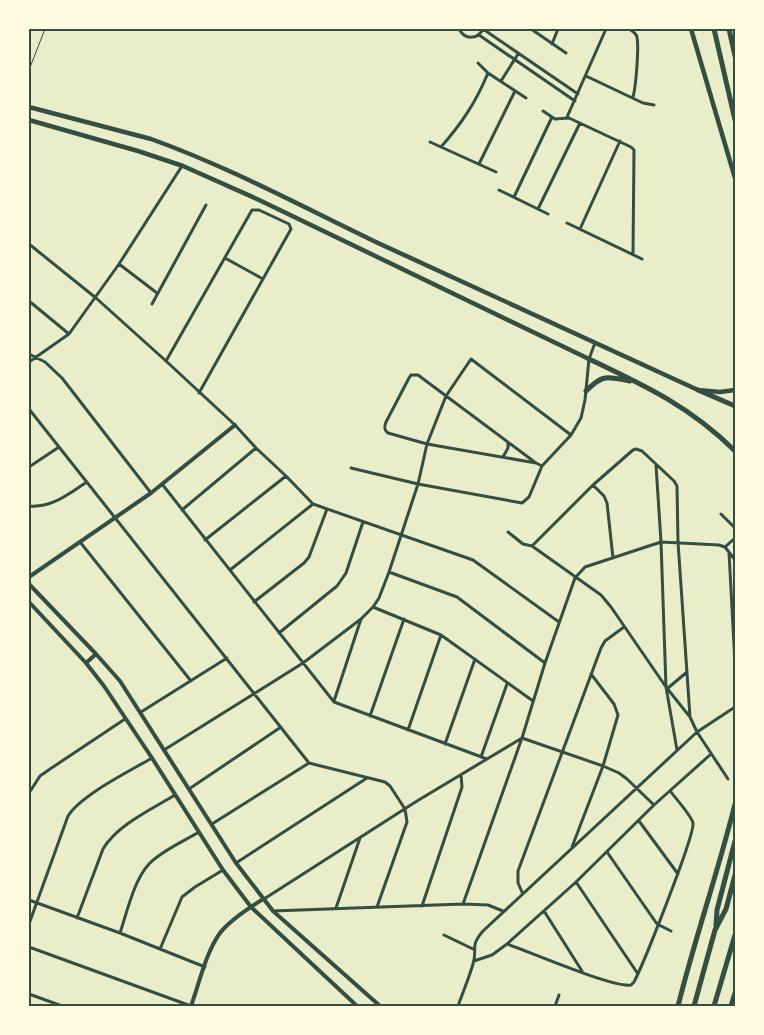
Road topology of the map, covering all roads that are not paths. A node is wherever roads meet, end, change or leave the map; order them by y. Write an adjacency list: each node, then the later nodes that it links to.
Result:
1 (45, 29): 18 (lane)
2 (460, 29): 11 (street)
3 (483, 29): 11 (street); 14 (street)
4 (531, 29): 12 (street)
5 (558, 29): 12 (street)
6 (606, 29): 20 (street)
7 (629, 29): 24 (street)
8 (691, 29): 41 (main road)
9 (714, 29): 33 (highway)
10 (729, 29): 15 (highway)
11 (479, 35): 16 (street)
12 (552, 44): 13 (street)
13 (566, 53)
14 (518, 54): 16 (street); 23 (street)
15 (735, 56)
16 (515, 59): 21 (street); 26 (street)
17 (478, 63): 19 (street)
18 (29, 70)
19 (488, 72): 21 (street); 37 (street)
20 (586, 76): 23 (street); 24 (street)
21 (501, 81): 22 (street)
22 (515, 91): 25 (street); 38 (street)
23 (578, 94): 26 (street)
24 (633, 96): 27 (street)
25 (526, 98)
26 (574, 101): 31 (street)
27 (654, 105)
28 (29, 107): 60 (main road)
29 (543, 110): 30 (street)
30 (552, 117): 31 (street); 43 (street)
31 (567, 117): 34 (street)
32 (29, 120): 39 (main road)
33 (735, 120)
34 (580, 123): 36 (street); 45 (street)
35 (430, 142): 37 (street)
36 (620, 142): 48 (street); 50 (street)
37 (441, 147): 38 (street)
38 (479, 164): 40 (street)
39 (182, 166): 53 (street); 63 (main road)
40 (496, 172)
41 (735, 178)
42 (499, 190): 43 (street)
43 (514, 197): 45 (street)
44 (206, 205): 55 (street)
45 (538, 209): 46 (street)
46 (548, 214)
47 (567, 223): 48 (street)
48 (580, 229): 50 (street)
49 (29, 244): 56 (street)
50 (632, 254): 52 (street)
51 (225, 258): 54 (street); 54 (street); 64 (street)
52 (642, 259)
53 (119, 264): 55 (street); 56 (street)
54 (263, 279): 70 (street)
55 (157, 294): 58 (street)
56 (96, 298): 59 (street); 64 (street)
57 (29, 301): 59 (street)
58 (152, 304)
59 (69, 334): 62 (street)
60 (596, 342): 63 (street); 67 (main road)
61 (29, 354): 62 (street)
62 (35, 358): 65 (street); 92 (street)
63 (589, 359): 66 (highway); 69 (street)
64 (166, 361): 70 (street)
65 (29, 362)
66 (638, 382): 69 (highway); 80 (highway)
67 (698, 390): 68 (main road); 72 (highway)
68 (735, 390)
69 (586, 391): 75 (street)
70 (199, 393): 74 (street)
71 (446, 396): 75 (street); 76 (street); 77 (street); 77 (street)
72 (735, 406)
73 (29, 411): 78 (street)
74 (234, 425): 79 (street); 89 (main road)
75 (571, 435): 84 (street)
76 (508, 442): 81 (street); 82 (street)
77 (427, 444): 81 (street); 90 (street)
78 (59, 447): 85 (street); 88 (street)
79 (256, 448): 87 (street); 95 (street)
80 (735, 450)
81 (503, 457): 82 (street)
82 (536, 463): 84 (street)
83 (656, 465): 91 (street); 106 (street); 107 (street)
84 (542, 466): 90 (street)
85 (29, 467)
86 (351, 468): 90 (street)
87 (286, 476): 93 (street); 104 (street)
88 (87, 482): 94 (street); 98 (street)
89 (162, 484): 92 (main road); 95 (street)
90 (418, 484): 102 (street)
91 (593, 485): 108 (street); 112 (street)
92 (151, 493): 98 (main road)
93 (313, 504): 96 (street); 113 (street)
94 (29, 506)
95 (182, 510): 104 (street)
96 (327, 510): 99 (street); 119 (street)
97 (721, 514): 100 (street)
98 (116, 518): 105 (main road); 128 (street)
99 (363, 522): 102 (street); 125 (street)
100 (735, 528)
101 (508, 532): 108 (street)
102 (402, 535): 114 (street); 123 (street)
103 (735, 538): 109 (street)
104 (205, 540): 113 (street)
105 (80, 542): 115 (main road); 136 (street)
106 (661, 542): 107 (street); 112 (street); 138 (street)
107 (678, 542): 109 (street); 134 (street)
108 (532, 546): 116 (street)
109 (724, 547): 110 (street)
110 (729, 552): 111 (street); 133 (street)
111 (735, 557)
112 (613, 558): 116 (street)
113 (230, 570): 119 (street)
114 (389, 572): 120 (street); 131 (street)
115 (29, 577)
116 (575, 578): 123 (street); 124 (street)
117 (29, 584): 127 (main road)
118 (29, 602): 130 (main road)
119 (254, 602): 125 (street)
120 (373, 607): 121 (street); 122 (street)
121 (361, 619): 132 (street); 141 (street)
122 (404, 619): 126 (street); 144 (street)
123 (559, 622): 131 (street)
124 (624, 628): 135 (street); 138 (street)
125 (279, 633): 132 (street)
126 (440, 635): 129 (street); 148 (street)
127 (96, 654): 130 (main road); 143 (main road)
128 (227, 658): 136 (street); 139 (street)
129 (475, 659): 137 (street); 151 (street)
130 (86, 663): 146 (main road)
131 (545, 663): 140 (street)
132 (303, 664): 139 (street); 141 (street)
133 (735, 664)
134 (687, 672): 138 (street); 145 (street)
135 (591, 674): 154 (street); 160 (street)
136 (191, 681): 143 (street)
137 (507, 684): 140 (street); 156 (street)
138 (667, 687): 145 (street); 153 (street)
139 (254, 693): 147 (street); 152 (street)
140 (532, 701): 150 (street)
141 (334, 702): 144 (street)
142 (735, 707): 149 (street)
143 (140, 712): 152 (main road)
144 (370, 716): 148 (street)
145 (690, 718): 149 (street)
146 (125, 719): 157 (main road); 167 (street)
147 (281, 728): 159 (street); 164 (street)
148 (408, 730): 151 (street)
149 (697, 732): 153 (street); 155 (street)
150 (522, 738): 154 (street); 158 (street); 188 (street)
151 (445, 744): 156 (street)
152 (164, 750): 164 (main road)
153 (677, 751): 165 (street)
154 (562, 752): 160 (street); 184 (street)
155 (711, 754): 163 (street); 166 (street)
156 (480, 757): 158 (street)
157 (152, 758): 168 (main road); 187 (street)
158 (487, 760): 161 (street)
159 (309, 763): 162 (street); 173 (street)
160 (603, 766): 165 (street); 177 (street)
161 (461, 775): 171 (street); 189 (street)
162 (368, 778): 171 (street); 179 (street)
163 (728, 779)
164 (189, 788): 173 (main road)
165 (637, 788): 170 (street); 177 (street)
166 (671, 792): 170 (street); 181 (street)
167 (29, 793)
168 (175, 794): 174 (main road); 196 (street)
169 (735, 804): 221 (highway)
170 (654, 805): 172 (street)
171 (405, 809): 175 (street); 192 (street)
172 (639, 821): 178 (street); 181 (street)
173 (212, 824): 179 (main road)
174 (199, 832): 180 (main road); 201 (street)
175 (360, 837): 185 (street); 191 (street)
176 (735, 841): 199 (highway)
177 (572, 848): 184 (street)
178 (607, 852): 183 (street); 198 (street)
179 (236, 863): 185 (main road)
180 (223, 870): 190 (main road); 207 (street)
181 (678, 874): 198 (street)
182 (735, 875): 199 (highway)
183 (576, 882): 195 (street); 211 (street)
184 (523, 893): 194 (street)
185 (263, 899): 190 (main road); 193 (main road)
186 (29, 900): 187 (street)
187 (36, 903): 196 (street); 197 (street)
188 (463, 904): 189 (street); 194 (street)
189 (422, 906): 192 (street)
190 (251, 907): 209 (main road); 217 (main road)
191 (336, 908): 192 (street); 193 (street)
192 (377, 908)
193 (273, 911): 218 (main road)
194 (502, 911): 206 (street)
195 (544, 911): 204 (street); 210 (street)
196 (77, 918): 201 (street)
197 (29, 924)
198 (657, 924): 200 (street); 211 (street)
199 (715, 930): 222 (highway)
200 (671, 931)
201 (120, 933): 207 (street)
202 (444, 935): 206 (street)
203 (735, 935): 223 (highway)
204 (508, 944): 208 (street); 210 (street)
205 (29, 946): 216 (street)
206 (473, 948): 208 (street)
207 (160, 949): 209 (street)
208 (474, 961): 219 (street)
209 (205, 967): 216 (main road)
210 (583, 972): 211 (street)
211 (638, 974)
212 (735, 993): 224 (highway)
213 (29, 994): 215 (street)
214 (559, 995): 220 (street)
215 (62, 1006)
216 (191, 1006)
217 (357, 1006)
218 (380, 1006)
219 (458, 1006)
220 (554, 1006)
221 (678, 1006)
222 (694, 1006)
223 (714, 1006)
224 (731, 1006)

